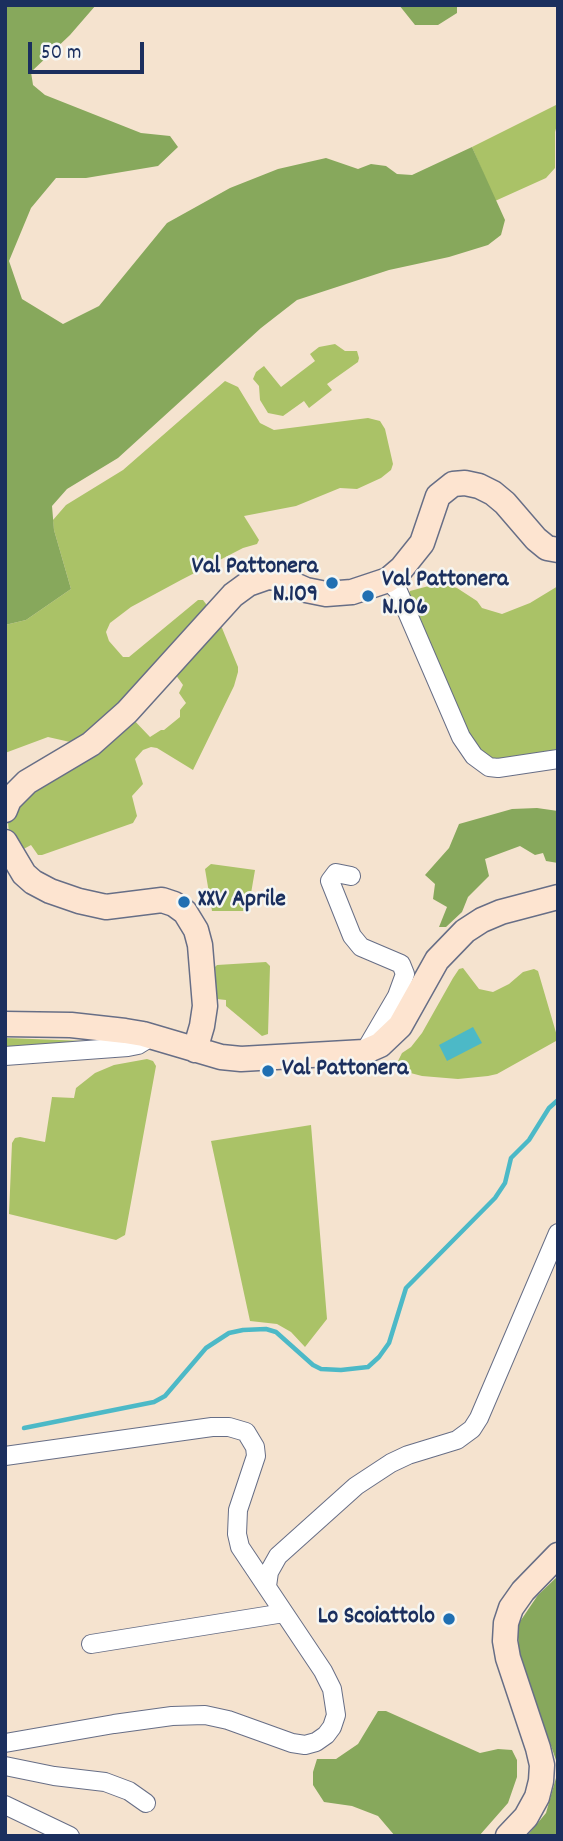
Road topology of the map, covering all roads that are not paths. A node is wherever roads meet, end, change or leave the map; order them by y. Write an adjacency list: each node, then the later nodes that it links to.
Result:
1 (558, 550): 2 (street)
2 (388, 580): 3 (street); 4 (street)
3 (558, 759)
4 (5, 810)
5 (5, 842): 10 (street)
6 (351, 876): 11 (street)
7 (558, 897): 11 (street)
8 (5, 1024): 9 (street)
9 (151, 1037): 10 (street); 12 (street)
10 (195, 1050): 11 (street)
11 (364, 1052)
12 (5, 1056)
13 (558, 1233): 16 (street)
14 (5, 1456): 16 (street)
15 (558, 1555): 24 (street)
16 (267, 1586): 17 (street)
17 (284, 1613): 18 (street); 19 (street)
18 (91, 1644)
19 (5, 1743)
20 (5, 1766): 21 (street)
21 (146, 1803)
22 (5, 1805): 23 (street)
23 (70, 1836)
24 (508, 1836)

